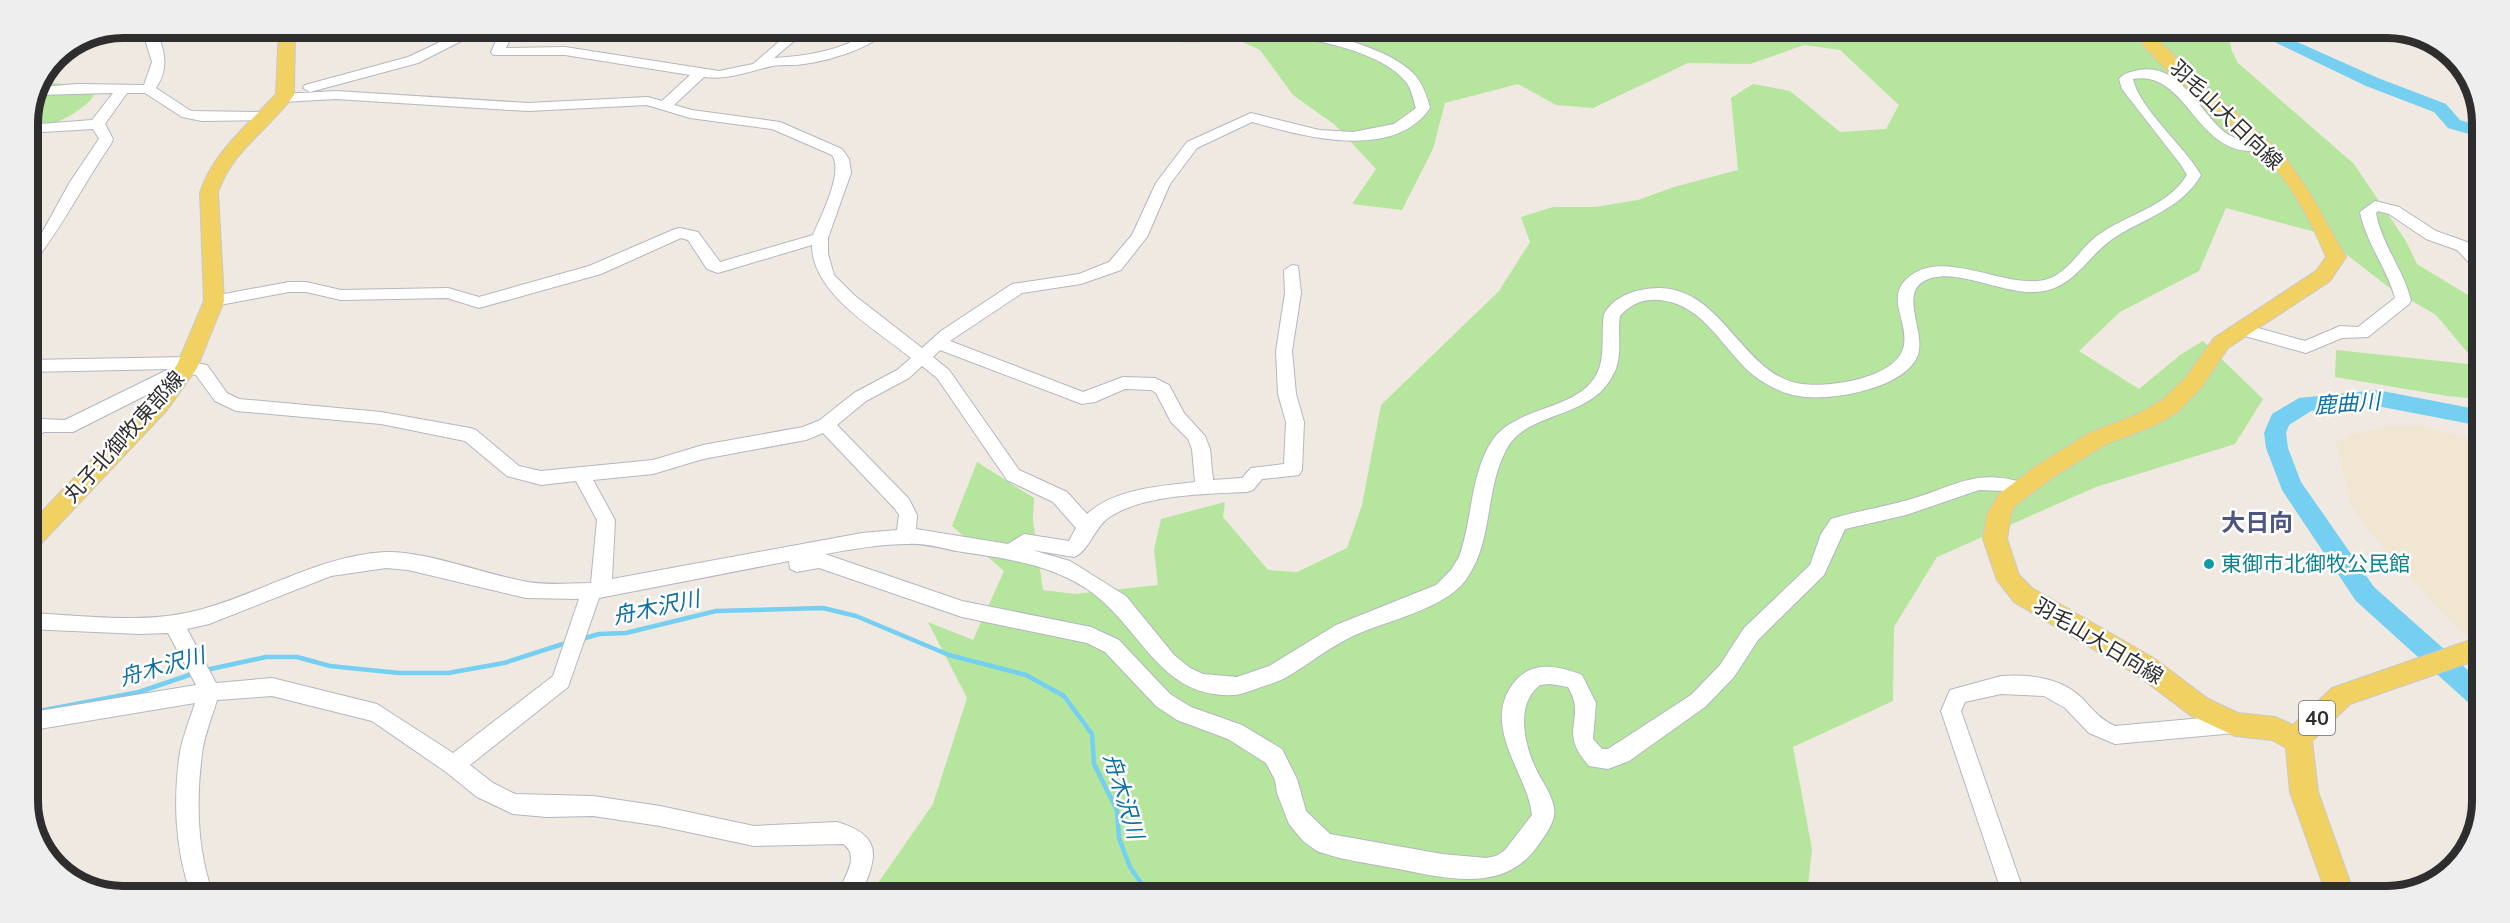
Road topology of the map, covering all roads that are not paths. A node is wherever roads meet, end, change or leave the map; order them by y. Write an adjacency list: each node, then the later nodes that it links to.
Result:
1 (152, 37): 14 (street)
2 (287, 37): 16 (main road)
3 (460, 37): 16 (street)
4 (504, 37): 12 (street)
5 (790, 37): 11 (street)
6 (869, 37): 11 (street)
7 (1177, 37): 8 (street)
8 (1204, 37)
9 (1308, 37): 28 (street)
10 (2146, 37): 21 (main road, 羽毛山大日向線)
11 (756, 66): 12 (street)
12 (699, 74): 17 (street)
13 (123, 88): 14 (street); 15 (street); 19 (street)
14 (148, 88): 18 (street)
15 (44, 91)
16 (284, 96): 17 (street); 18 (main road, 丸子北御牧東部線)
17 (666, 105): 22 (street)
18 (264, 116): 26 (main road, 丸子北御牧東部線)
19 (98, 124): 20 (street); 23 (street)
20 (37, 128)
21 (2266, 146): 27 (main road, 羽毛山大日向線); 40 (street)
22 (820, 238): 26 (street); 29 (street)
23 (37, 247)
24 (2472, 256): 27 (street)
25 (1292, 270): 35 (street)
26 (214, 301): 30 (main road, 丸子北御牧東部線)
27 (2240, 329): 36 (main road, 羽毛山大日向線)
28 (938, 343): 29 (street); 35 (street)
29 (920, 358): 33 (street); 37 (street)
30 (187, 365): 31 (street); 32 (street); 34 (street); 38 (main road, 丸子北御牧東部線)
31 (37, 366)
32 (37, 424)
33 (826, 425): 34 (street); 39 (street)
34 (582, 476): 42 (street)
35 (1204, 486): 37 (street)
36 (2022, 489): 41 (street); 48 (main road, 羽毛山大日向線)
37 (1086, 526): 40 (street)
38 (38, 532)
39 (906, 536): 40 (street); 41 (street)
40 (1012, 552)
41 (743, 563): 42 (street)
42 (596, 590): 44 (street); 50 (street)
43 (38, 621): 44 (street)
44 (173, 624): 46 (street)
45 (2472, 651): 49 (main road, 40)
46 (209, 692): 47 (street); 50 (street); 51 (street)
47 (38, 720)
48 (2235, 724): 49 (main road, 羽毛山大日向線); 53 (street)
49 (2299, 741): 54 (main road, 40)
50 (454, 765): 52 (street)
51 (199, 886)
52 (852, 886)
53 (2010, 886)
54 (2337, 886)

